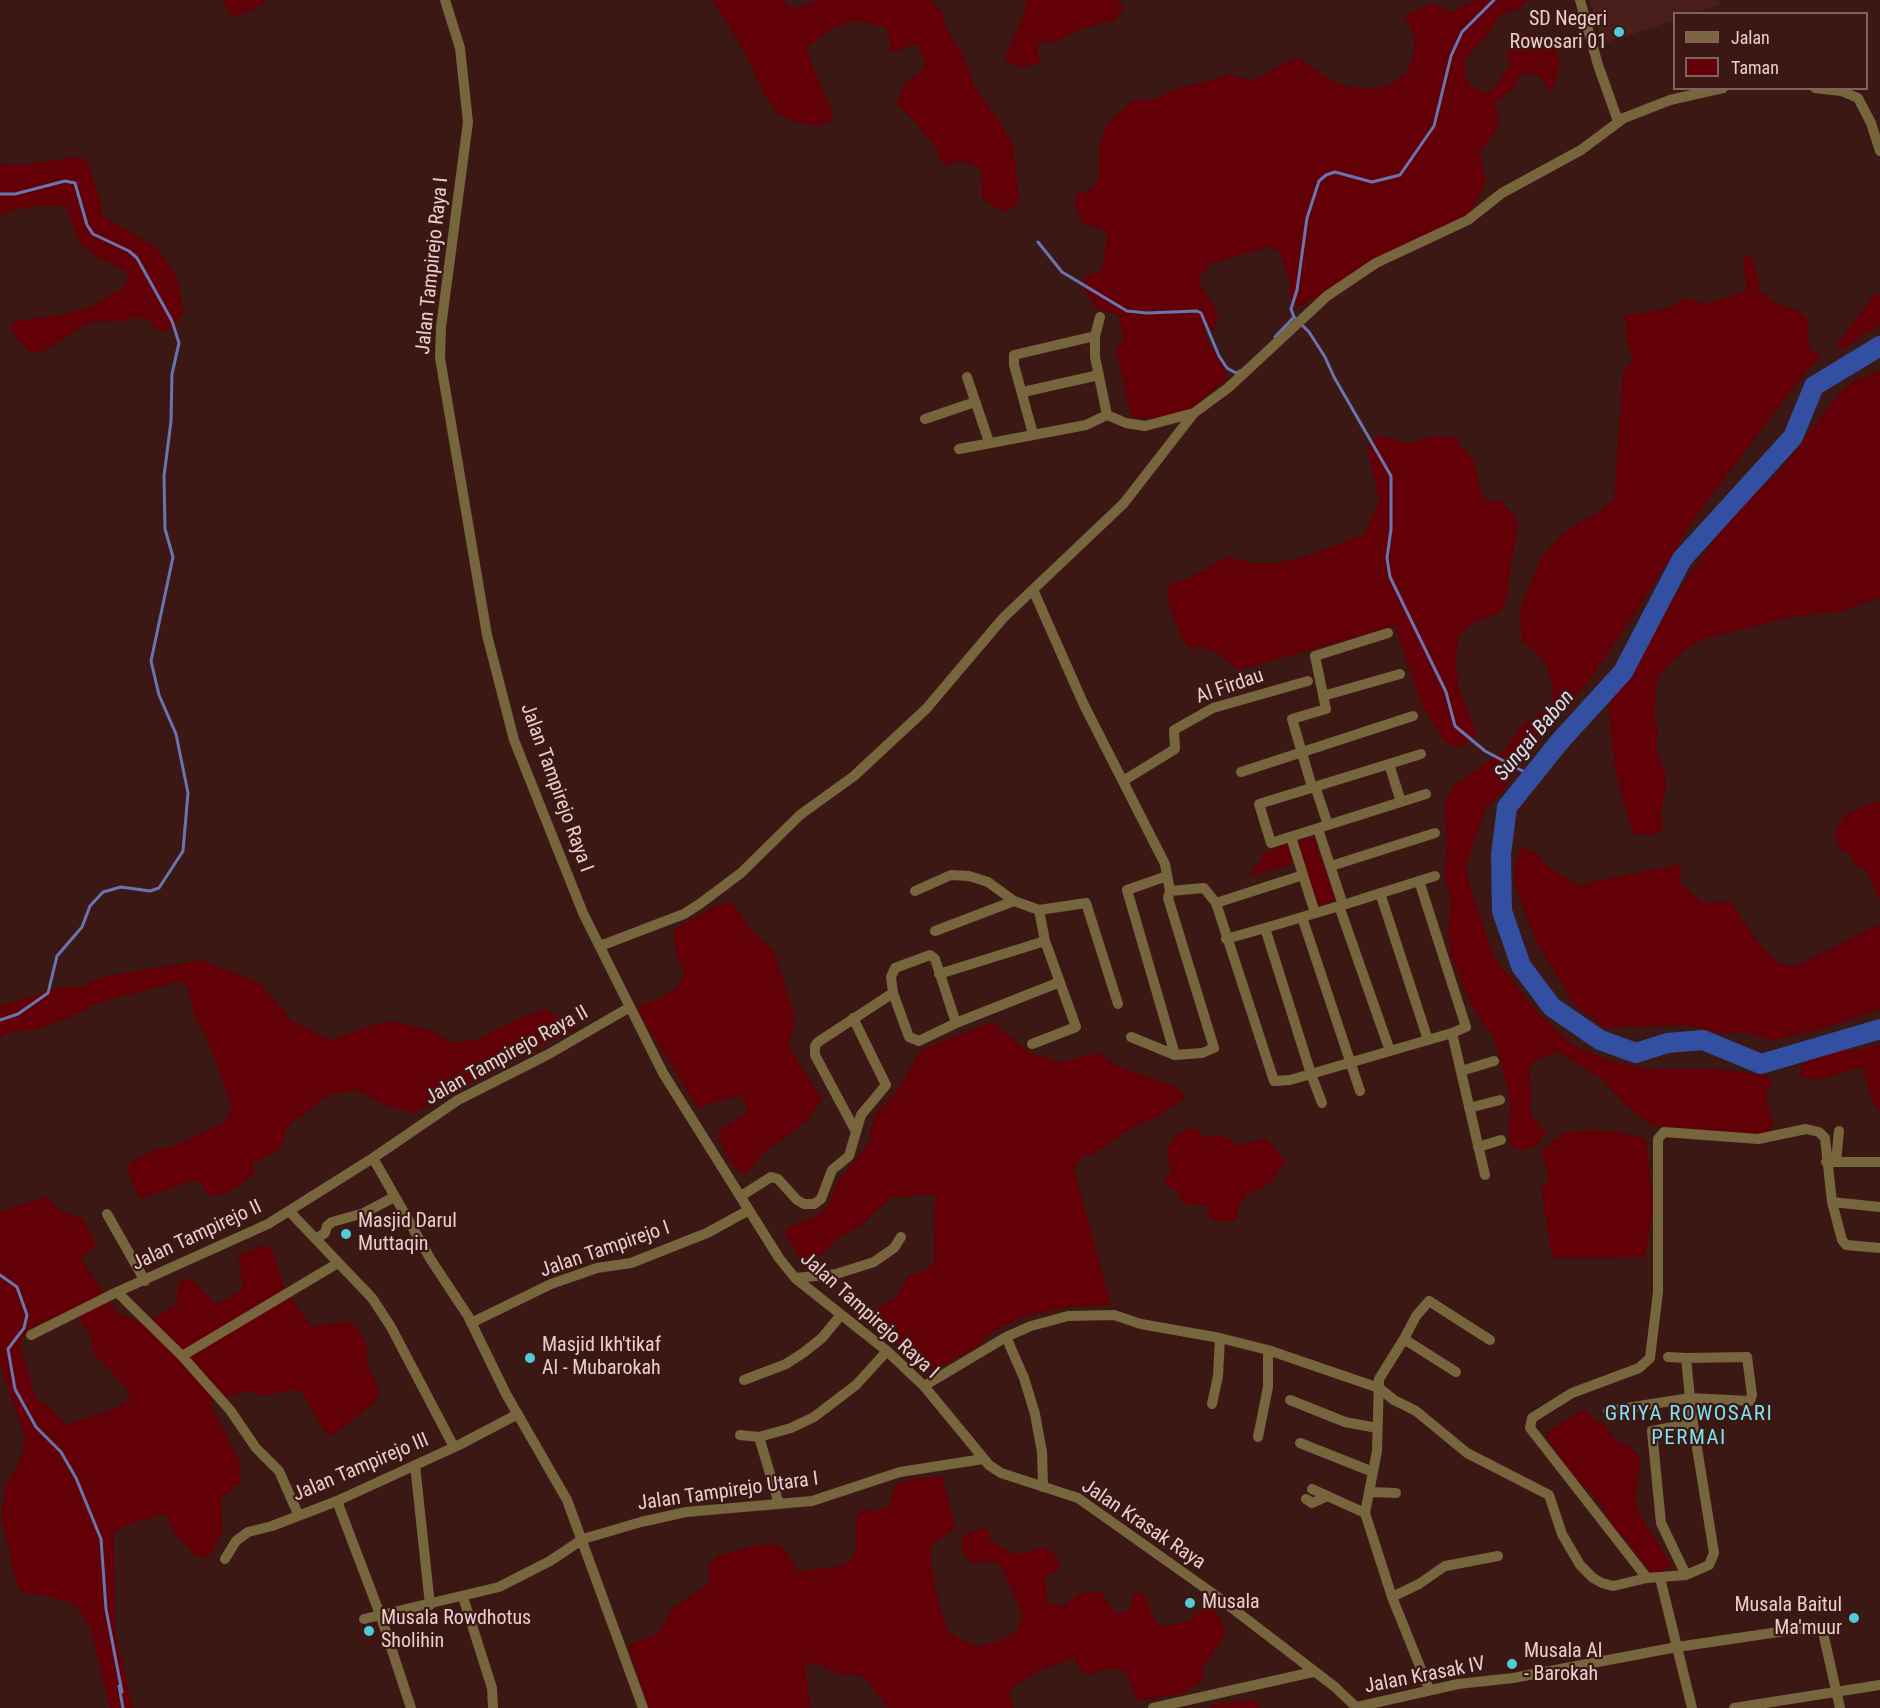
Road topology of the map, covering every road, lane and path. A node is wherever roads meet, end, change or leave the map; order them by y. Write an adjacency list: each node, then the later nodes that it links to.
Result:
1 (445, 0): 54 (street, Jalan Tampirejo Raya I)
2 (1580, 0): 5 (street)
3 (1714, 90): 5 (street)
4 (1832, 90): 6 (street)
5 (1618, 121): 13 (street)
6 (1880, 151)
7 (1100, 317): 8 (street)
8 (1095, 336): 9 (street); 11 (street)
9 (1099, 375): 11 (street); 14 (street)
10 (967, 377): 12 (street)
11 (1023, 392): 16 (street)
12 (975, 402): 15 (street); 17 (street)
13 (1194, 413): 14 (street); 19 (street)
14 (1107, 415): 16 (street)
15 (925, 419)
16 (1033, 434): 17 (street)
17 (989, 442): 18 (street)
18 (959, 449)
19 (1034, 592): 29 (street); 54 (street)
20 (1388, 633): 23 (street)
21 (1400, 675): 23 (street)
22 (1308, 681): 29 (street, Al Firdau)
23 (1323, 696): 25 (street)
24 (1413, 716): 25 (street)
25 (1301, 751): 28 (street); 30 (street)
26 (1421, 754): 27 (street)
27 (1389, 764): 30 (street); 32 (street)
28 (1241, 772)
29 (1123, 781): 38 (street)
30 (1313, 786): 33 (street); 35 (street)
31 (1426, 794): 32 (street)
32 (1401, 802): 33 (street)
33 (1323, 827): 35 (street); 36 (street)
34 (1435, 833): 36 (street)
35 (1291, 837): 37 (street)
36 (1330, 866): 46 (street)
37 (1303, 875): 45 (street); 48 (street)
38 (1167, 876): 42 (street); 67 (street)
39 (1435, 876): 40 (street)
40 (1419, 881): 43 (street); 62 (street)
41 (915, 891): 44 (street)
42 (1170, 891): 45 (street); 67 (street)
43 (1380, 893): 46 (street); 64 (street)
44 (1014, 901): 47 (street); 51 (street)
45 (1216, 903): 52 (street)
46 (1341, 905): 48 (street); 66 (street)
47 (1039, 910): 53 (street); 58 (street)
48 (1315, 913): 49 (street)
49 (1302, 917): 50 (street); 69 (street)
50 (1265, 928): 52 (street); 71 (street)
51 (935, 931)
52 (1226, 939): 71 (street)
53 (1045, 941): 55 (street); 56 (street)
54 (600, 946): 59 (street, Jalan Tampirejo Raya I)
55 (939, 974): 57 (street); 61 (street)
56 (1060, 982): 61 (street); 65 (street)
57 (893, 993): 60 (street); 61 (street)
58 (1118, 1004)
59 (630, 1007): 80 (street, Jalan Tampirejo Raya II); 84 (street, Jalan Tampirejo Raya I)
60 (853, 1018): 76 (street); 76 (street)
61 (956, 1023)
62 (1452, 1033): 64 (street); 70 (street)
63 (1131, 1037): 67 (street)
64 (1428, 1040): 66 (street)
65 (1032, 1044)
66 (1390, 1051): 69 (street)
67 (1175, 1055)
68 (1494, 1061): 70 (street)
69 (1350, 1063): 71 (street); 72 (street)
70 (1461, 1071): 75 (street)
71 (1311, 1074): 74 (street)
72 (1360, 1091)
73 (1500, 1100): 75 (street)
74 (1322, 1103)
75 (1469, 1108): 79 (street)
76 (855, 1130): 84 (street)
77 (1839, 1131): 81 (street)
78 (1502, 1140): 79 (street)
79 (1479, 1147): 83 (street)
80 (373, 1158): 85 (street); 89 (street, Jalan Tampirejo II)
81 (1831, 1162): 82 (street); 86 (street); 143 (street)
82 (1880, 1162)
83 (1485, 1175)
84 (741, 1196): 88 (street, Jalan Tampirejo Raya I)
85 (394, 1197): 92 (street); 99 (street)
86 (1832, 1202): 87 (street); 93 (street)
87 (1880, 1207)
88 (749, 1210): 95 (street, Jalan Tampirejo Raya I); 99 (street, Jalan Tampirejo I)
89 (289, 1211): 92 (street); 96 (street, Jalan Tampirejo II)
90 (107, 1214): 96 (street)
91 (901, 1237): 95 (street)
92 (317, 1238): 94 (street)
93 (1880, 1248)
94 (339, 1263): 107 (street); 125 (street)
95 (795, 1278): 98 (street, Jalan Tampirejo Raya I)
96 (145, 1281): 97 (street, Jalan Tampirejo II)
97 (117, 1292): 100 (street, Jalan Tampirejo II); 107 (street)
98 (840, 1316): 106 (street, Jalan Tampirejo Raya I); 111 (street)
99 (471, 1323): 118 (street)
100 (31, 1335)
101 (1006, 1337): 102 (street); 112 (street); 129 (street)
102 (1220, 1338): 105 (street); 116 (street)
103 (1404, 1339): 104 (street); 110 (street); 113 (street)
104 (1490, 1340)
105 (1268, 1350): 113 (street); 123 (street)
106 (887, 1352): 112 (street, Jalan Tampirejo Raya I); 122 (street)
107 (182, 1356): 138 (street)
108 (1668, 1357): 109 (street)
109 (1686, 1358): 114 (street); 114 (street)
110 (1456, 1372)
111 (744, 1380)
112 (924, 1386): 126 (street, Jalan Tampirejo Raya I)
113 (1379, 1389): 120 (street); 143 (street)
114 (1690, 1398): 117 (street); 119 (street)
115 (1290, 1400): 120 (street)
116 (1212, 1404)
117 (1608, 1411)
118 (518, 1414): 125 (street, Jalan Tampirejo III); 139 (street)
119 (1693, 1423): 142 (street); 142 (street)
120 (1377, 1428): 128 (street)
121 (740, 1435): 122 (street)
122 (759, 1437): 136 (street)
123 (1258, 1437)
124 (1300, 1443): 128 (street)
125 (454, 1448): 127 (street, Jalan Tampirejo III)
126 (983, 1459): 129 (street, Jalan Krasak Raya); 136 (street, Jalan Tampirejo Utara I)
127 (415, 1465): 135 (street, Jalan Tampirejo III); 147 (street)
128 (1373, 1472): 131 (street)
129 (1043, 1487): 151 (street, Jalan Krasak Raya)
130 (1312, 1489): 133 (street)
131 (1370, 1492): 132 (street); 137 (street)
132 (1396, 1493)
133 (1328, 1496): 134 (street); 137 (street)
134 (1306, 1499)
135 (337, 1501): 138 (street, Jalan Tampirejo III); 148 (street)
136 (779, 1504): 139 (street, Jalan Tampirejo Utara I)
137 (1365, 1513): 146 (street)
138 (298, 1514): 141 (street, Jalan Tampirejo III)
139 (583, 1539): 145 (street, Jalan Tampirejo Utara I); 157 (street)
140 (1498, 1556): 146 (street)
141 (225, 1559)
142 (1686, 1575): 144 (street)
143 (1647, 1578): 144 (street)
144 (1660, 1578): 150 (street)
145 (463, 1597): 147 (street, Jalan Tampirejo Utara I); 156 (street)
146 (1392, 1597): 153 (street)
147 (430, 1605): 148 (street, Jalan Tampirejo Utara I)
148 (381, 1617): 149 (street, Jalan Tampirejo Utara I); 155 (street)
149 (364, 1619)
150 (1677, 1647): 153 (street, Jalan Krasak IV); 154 (street, Jalan Krasak IV); 160 (street)
151 (1313, 1672): 158 (street); 159 (street, Jalan Krasak Raya)
152 (1880, 1684): 154 (street)
153 (1429, 1689): 159 (street, Jalan Krasak IV)
154 (1837, 1691): 161 (street); 162 (street)
155 (411, 1708)
156 (493, 1708)
157 (643, 1708)
158 (1153, 1708)
159 (1357, 1708)
160 (1692, 1708)
161 (1734, 1708)
162 (1840, 1708)

